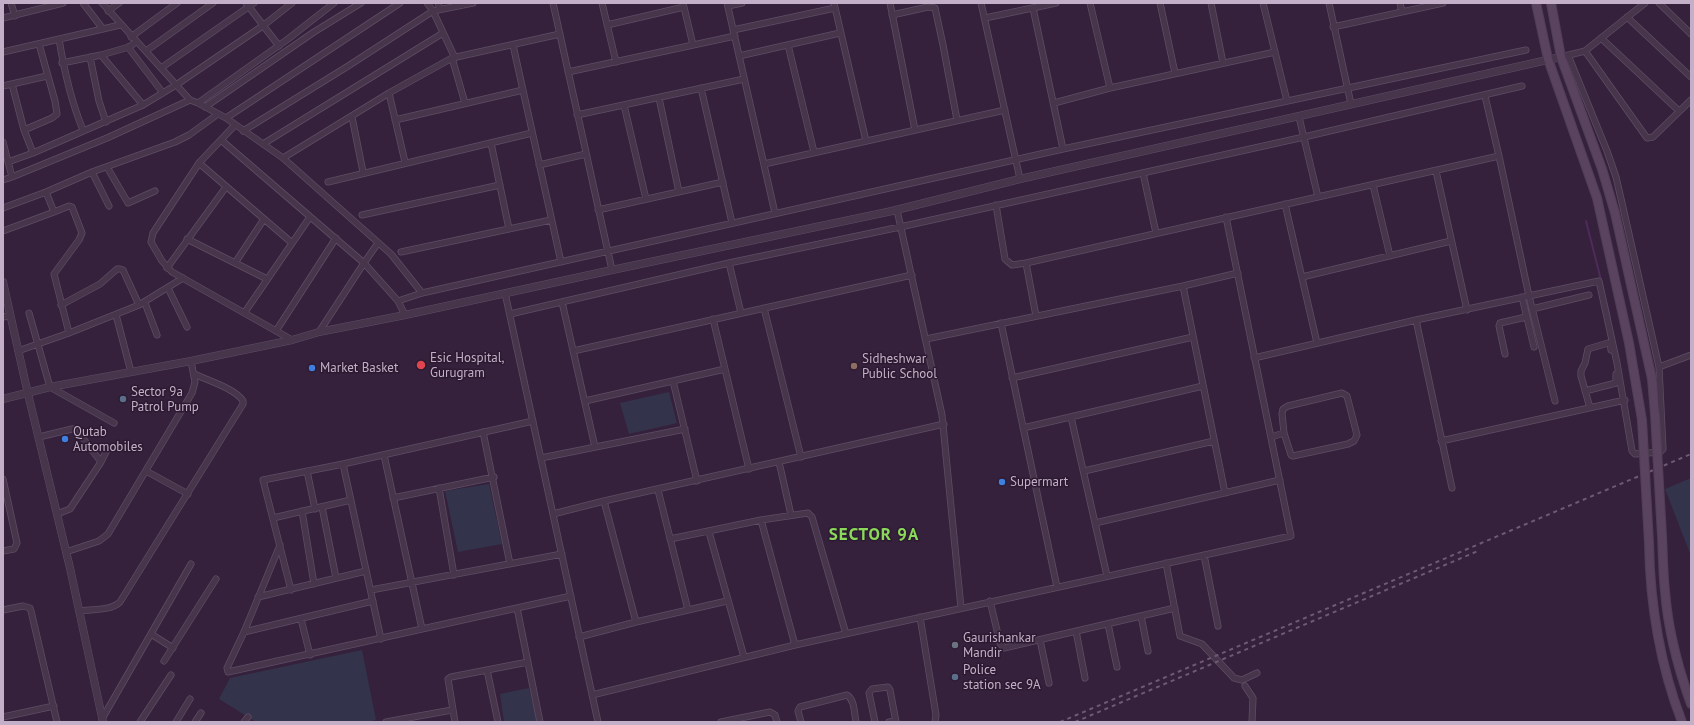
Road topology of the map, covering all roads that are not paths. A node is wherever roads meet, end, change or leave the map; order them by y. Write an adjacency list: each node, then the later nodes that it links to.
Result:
1 (11, 3): 43 (street)
2 (63, 3): 32 (street)
3 (83, 3): 52 (street)
4 (102, 3): 39 (street)
5 (119, 3): 39 (street)
6 (177, 3): 60 (street)
7 (212, 3): 71 (street)
8 (254, 3): 33 (street)
9 (292, 3): 49 (street)
10 (334, 3): 47 (street)
11 (361, 3): 54 (street)
12 (400, 3): 118 (street)
13 (428, 3): 40 (street)
14 (473, 3): 37 (street)
15 (553, 3): 57 (street)
16 (602, 3): 50 (street)
17 (742, 3): 35 (street)
18 (890, 3): 42 (street)
19 (981, 3): 46 (street)
20 (1056, 3): 38 (street)
21 (1090, 3): 96 (street)
22 (1160, 3): 86 (street)
23 (1211, 3): 83 (street)
24 (1264, 3): 74 (street)
25 (1329, 3): 51 (street)
26 (1400, 3): 41 (street)
27 (1443, 3): 41 (street)
28 (1536, 3): 80 (main road)
29 (1551, 3): 77 (main road)
30 (1645, 3): 44 (street)
31 (1659, 3): 58 (street)
32 (50, 5): 43 (street)
33 (247, 5): 49 (street); 84 (street)
34 (683, 5): 50 (street); 66 (street)
35 (727, 5): 53 (street)
36 (834, 5): 53 (street); 56 (street)
37 (439, 6): 40 (street)
38 (1033, 8): 46 (street); 107 (street)
39 (108, 11): 48 (street)
40 (433, 11): 55 (street); 125 (street)
41 (1402, 12): 51 (street)
42 (892, 15): 120 (street); 126 (street)
43 (14, 16): 45 (street)
44 (1627, 17): 61 (street); 88 (street)
45 (3, 18)
46 (985, 18): 112 (street)
47 (309, 23): 54 (street); 68 (street)
48 (120, 25): 52 (street); 60 (street)
49 (264, 25): 68 (street); 91 (street)
50 (607, 25): 81 (street)
51 (1333, 27): 94 (street)
52 (103, 29): 62 (street)
53 (733, 30): 59 (street)
54 (314, 32): 111 (street)
55 (444, 33): 79 (street); 133 (street)
56 (840, 33): 67 (street); 130 (street)
57 (560, 34): 65 (street); 85 (street)
58 (1691, 34)
59 (734, 36): 66 (street); 76 (street)
60 (131, 37): 63 (street)
61 (1601, 38): 72 (street); 113 (street)
62 (58, 39): 64 (street); 82 (street)
63 (136, 42): 69 (street); 71 (street)
64 (39, 44): 73 (street); 87 (street)
65 (513, 45): 79 (street); 97 (street)
66 (693, 45): 81 (street)
67 (788, 45): 76 (street); 135 (street)
68 (278, 46): 105 (street)
69 (128, 47): 75 (street); 98 (street)
70 (1526, 50): 94 (street)
71 (146, 51): 84 (street)
72 (1585, 51): 77 (street); 113 (street)
73 (3, 52)
74 (1275, 52): 83 (street); 104 (street)
75 (101, 55): 78 (street); 109 (street)
76 (739, 56): 89 (street)
77 (1565, 56): 80 (street); 246 (street); 367 (main road, bridge)
78 (90, 57): 82 (street); 121 (street)
79 (453, 58): 99 (street); 106 (street)
80 (1548, 59): 108 (street); 391 (main road, bridge)
81 (616, 62): 85 (street)
82 (62, 63): 124 (street)
83 (1223, 63): 86 (street)
84 (161, 68): 91 (street)
85 (568, 72): 115 (street)
86 (1175, 73): 96 (street)
87 (47, 76): 90 (street); 123 (street)
88 (1691, 77)
89 (744, 79): 95 (street); 144 (street)
90 (12, 84): 92 (street); 123 (street)
91 (176, 85): 98 (street); 102 (street)
92 (3, 86)
93 (1522, 86): 100 (street)
94 (1347, 87): 104 (street); 108 (street)
95 (701, 88): 101 (street); 155 (street)
96 (1110, 88): 107 (street)
97 (523, 90): 106 (street); 127 (street)
98 (163, 93): 109 (street)
99 (389, 93): 116 (street); 119 (street)
100 (1485, 96): 128 (street); 138 (street)
101 (659, 98): 110 (street); 161 (street)
102 (190, 100): 105 (street); 151 (street)
103 (1691, 100): 113 (street)
104 (1287, 101): 134 (street)
105 (198, 103): 111 (street)
106 (465, 103): 119 (street)
107 (1054, 103): 134 (street)
108 (1351, 104): 117 (street)
109 (142, 105): 121 (street)
110 (624, 105): 115 (street); 163 (street)
111 (205, 107): 114 (street)
112 (1004, 110): 120 (street); 140 (street)
113 (1679, 111)
114 (218, 114): 118 (street); 146 (street)
115 (577, 116): 137 (street)
116 (352, 117): 139 (street); 149 (street)
117 (1299, 117): 128 (street); 152 (street)
118 (226, 118): 122 (street)
119 (395, 120): 142 (street)
120 (957, 120): 126 (street)
121 (106, 122): 124 (street)
122 (236, 125): 125 (street); 129 (street)
123 (24, 130): 136 (street)
124 (83, 130): 136 (street)
125 (243, 130): 133 (street)
126 (915, 130): 130 (street)
127 (532, 133): 132 (street); 145 (street)
128 (1304, 137): 150 (street); 162 (street)
129 (221, 140): 143 (street); 173 (street)
130 (866, 141): 135 (street)
131 (3, 142): 141 (street)
132 (491, 143): 142 (street); 156 (street)
133 (263, 144): 139 (street)
134 (1063, 149): 140 (street)
135 (814, 152): 144 (street)
136 (33, 153): 141 (street)
137 (586, 154): 145 (street); 168 (street)
138 (1500, 156): 147 (street); 208 (street)
139 (283, 158): 186 (street)
140 (1016, 160): 152 (street); 171 (street)
141 (8, 162): 151 (street)
142 (405, 162): 149 (street)
143 (199, 163): 158 (street); 195 (street)
144 (764, 164): 171 (street)
145 (539, 165): 176 (street)
146 (107, 167): 148 (street); 159 (street)
147 (1436, 171): 157 (street); 184 (street)
148 (92, 172): 160 (street); 166 (street)
149 (363, 172): 154 (street)
150 (1143, 173): 165 (street); 181 (street)
151 (12, 177): 153 (street)
152 (1020, 179): 169 (street)
153 (3, 180)
154 (328, 182)
155 (723, 182): 161 (street); 177 (street)
156 (500, 185): 172 (street); 179 (street)
157 (1373, 185): 162 (street); 189 (street)
158 (226, 187): 175 (street); 183 (street)
159 (155, 191)
160 (46, 192): 167 (street); 170 (street)
161 (679, 192): 163 (street)
162 (1318, 197): 164 (street)
163 (646, 199): 168 (street)
164 (1285, 204): 174 (street); 199 (street)
165 (996, 205): 178 (street); 194 (street)
166 (110, 206)
167 (3, 208)
168 (598, 210): 187 (street)
169 (897, 210): 178 (street); 196 (street)
170 (54, 212): 180 (street); 213 (street)
171 (775, 213): 177 (street)
172 (362, 215)
173 (310, 217): 182 (street); 185 (street)
174 (1226, 217): 181 (street); 197 (street)
175 (264, 219): 185 (street); 191 (street)
176 (551, 220): 179 (street); 190 (street)
177 (732, 223): 187 (street)
178 (900, 227): 193 (street); 198 (street)
179 (509, 229): 188 (street)
180 (3, 231)
181 (1156, 233): 194 (street)
182 (336, 238): 192 (street); 230 (street)
183 (187, 239): 191 (street); 195 (street)
184 (1451, 241): 189 (street); 216 (street)
185 (292, 243): 201 (street)
186 (378, 243): 192 (street); 205 (street)
187 (607, 251): 190 (street); 196 (street)
188 (401, 252)
189 (1390, 256): 199 (street)
190 (561, 262): 205 (street)
191 (235, 263): 201 (street)
192 (364, 263): 210 (street); 231 (street)
193 (729, 263): 211 (street); 219 (street)
194 (1026, 263): 223 (street)
195 (167, 268): 200 (street)
196 (612, 270): 206 (street)
197 (1238, 272): 203 (street); 244 (street)
198 (912, 275): 214 (street); 235 (street)
199 (1302, 277): 237 (street)
200 (183, 278): 204 (street); 217 (street)
201 (267, 280): 217 (street)
202 (3, 282): 224 (street)
203 (1183, 286): 223 (street); 234 (street)
204 (168, 288): 212 (street); 229 (street)
205 (422, 293): 210 (street)
206 (505, 293): 220 (street); 222 (street)
207 (1589, 295): 215 (street)
208 (1528, 296): 209 (street); 215 (street); 257 (street)
209 (1522, 298): 216 (street); 225 (street)
210 (398, 301): 222 (street)
211 (562, 302): 220 (street); 240 (street)
212 (142, 304): 213 (street); 221 (street); 233 (street)
213 (61, 305): 232 (street)
214 (764, 308): 219 (street); 276 (street)
215 (1532, 309): 259 (street)
216 (1467, 310): 227 (street)
217 (245, 312): 230 (street)
218 (29, 313): 238 (street)
219 (741, 313): 226 (street)
220 (510, 314): 262 (street)
221 (116, 315): 232 (street); 248 (street)
222 (405, 315): 231 (street)
223 (1036, 316): 228 (street)
224 (6, 317): 241 (street)
225 (1526, 317): 239 (street); 242 (street)
226 (713, 319): 240 (street); 247 (street)
227 (1416, 320): 237 (street); 271 (street)
228 (1001, 323): 235 (street); 250 (street)
229 (187, 327)
230 (276, 331): 236 (street)
231 (319, 332): 236 (street)
232 (69, 334): 238 (street)
233 (157, 335)
234 (1193, 337): 250 (street); 252 (street)
235 (926, 339): 264 (street)
236 (292, 340): 245 (street)
237 (1317, 343): 244 (street)
238 (38, 344): 241 (street); 253 (street)
239 (1534, 347)
240 (573, 350): 258 (street)
241 (18, 351): 255 (street)
242 (1505, 354)
243 (1691, 355): 246 (street)
244 (1254, 358): 270 (street)
245 (191, 361): 248 (street); 249 (street)
246 (1659, 367): 257 (street)
247 (725, 369): 251 (street); 281 (street)
248 (131, 372): 253 (street)
249 (194, 374): 282 (street); 293 (street)
250 (1012, 378): 265 (street)
251 (673, 381): 258 (street); 266 (street)
252 (1203, 386): 261 (street); 272 (street)
253 (50, 387): 255 (street); 263 (street)
254 (1585, 391): 254 (street); 260 (street)
255 (28, 394): 256 (street); 269 (street)
256 (3, 400)
257 (1625, 400): 260 (street)
258 (585, 401): 273 (street)
259 (1555, 401)
260 (1590, 408): 271 (street)
261 (1072, 417): 265 (street); 284 (street)
262 (533, 421): 267 (street); 277 (street)
263 (114, 423)
264 (944, 424): 276 (street); 332 (street)
265 (1023, 428): 323 (street)
266 (685, 429): 273 (street); 288 (street)
267 (483, 432): 275 (street); 285 (street)
268 (1284, 433): 268 (street); 270 (street)
269 (39, 437): 278 (street); 300 (street)
270 (1270, 437): 287 (street)
271 (1441, 441): 290 (street)
272 (1214, 442): 284 (street); 292 (street)
273 (595, 447): 277 (street)
274 (106, 452): 278 (street)
275 (384, 455): 280 (street); 294 (street)
276 (801, 457): 279 (street)
277 (541, 458): 301 (street)
278 (100, 462): 300 (street)
279 (779, 462): 281 (street); 302 (street)
280 (344, 464): 283 (street); 295 (street)
281 (749, 469): 288 (street)
282 (146, 471): 293 (street); 310 (street)
283 (307, 471): 298 (street); 303 (street)
284 (1084, 471): 305 (street)
285 (494, 477): 289 (street); 315 (street)
286 (3, 479): 309 (street)
287 (1280, 480): 292 (street); 312 (street)
288 (697, 481): 291 (street)
289 (439, 488): 294 (street); 317 (street)
290 (1452, 488)
291 (658, 490): 296 (street); 307 (street)
292 (1225, 493): 305 (street)
293 (188, 494): 336 (street)
294 (393, 498): 321 (street)
295 (351, 500): 297 (street); 316 (street)
296 (604, 501): 301 (street); 340 (street)
297 (322, 507): 298 (street); 319 (street)
298 (315, 508): 299 (street)
299 (302, 511): 303 (street); 322 (street)
300 (57, 514): 310 (street)
301 (553, 514): 311 (street)
302 (791, 515): 304 (street); 347 (street)
303 (272, 518): 308 (street)
304 (761, 520): 306 (street); 351 (street)
305 (1095, 523): 318 (street)
306 (709, 532): 307 (street); 329 (street)
307 (670, 539): 335 (street)
308 (280, 545): 324 (street); 327 (street)
309 (3, 551)
310 (66, 552): 336 (street)
311 (562, 554): 315 (street); 326 (street)
312 (1204, 554): 313 (street); 342 (street)
313 (1166, 563): 318 (street); 333 (street)
314 (191, 564): 346 (street)
315 (510, 564): 317 (street)
316 (366, 571): 319 (street); 325 (street)
317 (454, 574): 321 (street)
318 (1107, 576): 323 (street)
319 (336, 578): 322 (street)
320 (216, 579): 352 (street)
321 (412, 583): 325 (street); 343 (street)
322 (314, 584): 324 (street)
323 (1056, 587): 330 (street)
324 (291, 590): 327 (street)
325 (371, 590): 328 (street)
326 (570, 596): 331 (street); 348 (street)
327 (258, 598): 345 (street)
328 (373, 601): 339 (street); 349 (street)
329 (727, 601): 335 (street); 355 (street)
330 (990, 601): 332 (street); 350 (street)
331 (517, 608): 343 (street); 357 (street)
332 (961, 608): 338 (street)
333 (1175, 608): 337 (street); 360 (street)
334 (3, 610): 368 (street)
335 (688, 610): 340 (street)
336 (79, 611): 373 (street)
337 (1140, 616): 341 (street); 353 (street)
338 (920, 617): 347 (street); 389 (street)
339 (301, 618): 345 (street); 354 (street)
340 (636, 622): 348 (street)
341 (1108, 624): 344 (street); 358 (street)
342 (1218, 626)
343 (422, 630): 349 (street)
344 (1076, 631): 350 (street); 362 (street)
345 (244, 632): 354 (street)
346 (151, 634): 352 (street); 373 (street)
347 (846, 634): 351 (street)
348 (579, 637): 365 (street)
349 (381, 639): 354 (street)
350 (1040, 640): 363 (street)
351 (794, 645): 355 (street)
352 (173, 648): 356 (street)
353 (1148, 651)
354 (310, 654)
355 (744, 657): 365 (street)
356 (164, 661)
357 (528, 662): 359 (street); 381 (street)
358 (1117, 667)
359 (487, 670): 369 (street); 380 (street)
360 (1257, 673)
361 (171, 675): 375 (street)
362 (1085, 678)
363 (1049, 683)
364 (1248, 689): 390 (street)
365 (592, 694): 382 (street)
366 (190, 699): 376 (street)
367 (1691, 704)
368 (54, 706): 371 (street); 374 (street)
369 (452, 710): 372 (street); 379 (street)
370 (201, 713): 377 (street)
371 (3, 717)
372 (406, 720): 378 (street)
373 (103, 721)
374 (58, 722)
375 (140, 722)
376 (176, 722)
377 (195, 722)
378 (386, 722)
379 (455, 722)
380 (498, 722)
381 (540, 722)
382 (598, 722)
383 (721, 722): 384 (street)
384 (777, 722)
385 (801, 722): 386 (street)
386 (856, 722)
387 (875, 722): 388 (street)
388 (894, 722)
389 (935, 722)
390 (1252, 722)
391 (1682, 722)

